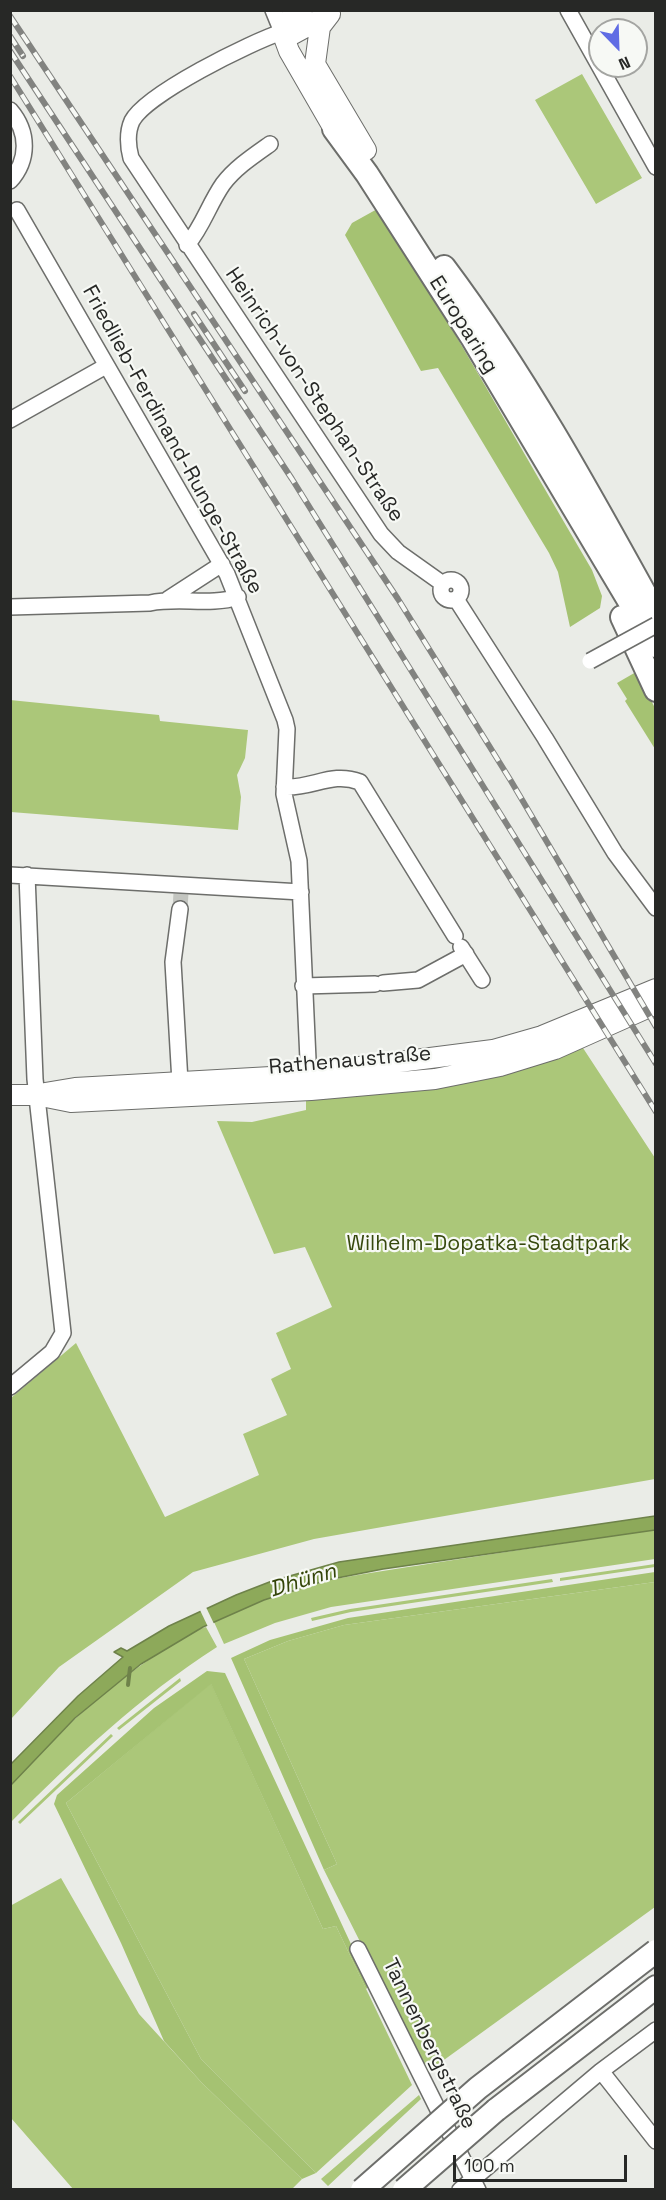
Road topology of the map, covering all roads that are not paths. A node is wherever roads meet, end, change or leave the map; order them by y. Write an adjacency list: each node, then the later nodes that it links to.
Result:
1 (568, 10): 9 (street)
2 (332, 12): 3 (main road); 4 (main road)
3 (288, 19): 4 (main road, Europaring); 6 (main road, Europaring); 12 (street, Heinrich-von-Stephan-Straße)
4 (315, 64): 8 (main road, Europaring)
5 (10, 110): 10 (street)
6 (334, 129): 15 (highway, Europaring)
7 (270, 144): 12 (street)
8 (366, 150): 16 (highway, Europaring)
9 (656, 167)
10 (10, 182)
11 (16, 217): 13 (street, Friedlieb-Ferdinand-Runge-Straße)
12 (188, 245): 31 (street, Heinrich-von-Stephan-Straße)
13 (106, 366): 14 (street); 17 (street, Friedlieb-Ferdinand-Runge-Straße)
14 (10, 420)
15 (572, 506): 24 (highway, Europaring); 26 (highway)
16 (611, 534): 18 (highway); 22 (highway, Europaring)
17 (222, 564): 19 (street, Friedlieb-Ferdinand-Runge-Straße); 20 (street)
18 (656, 591)
19 (238, 597): 20 (street); 27 (street, Friedlieb-Ferdinand-Runge-Straße)
20 (168, 599): 21 (street)
21 (10, 607)
22 (656, 614)
23 (656, 625): 25 (street, bridge)
24 (656, 646)
25 (590, 661)
26 (656, 690)
27 (284, 788): 30 (street, Friedlieb-Ferdinand-Runge-Straße); 33 (street)
28 (10, 875): 29 (street)
29 (27, 876): 30 (street); 41 (street)
30 (301, 892): 35 (street, Friedlieb-Ferdinand-Runge-Straße)
31 (656, 908)
32 (180, 909): 39 (street)
33 (460, 944): 34 (street); 35 (street)
34 (482, 980)
35 (303, 986): 38 (street, Friedlieb-Ferdinand-Runge-Straße)
36 (656, 988): 38 (main road, Rathenaustraße)
37 (656, 1004): 38 (main road, Rathenaustraße)
38 (309, 1081): 39 (main road, Rathenaustraße); 41 (main road, Rathenaustraße)
39 (180, 1082): 41 (main road, Rathenaustraße)
40 (10, 1095): 41 (main road, Rathenaustraße)
41 (36, 1095): 42 (street)
42 (10, 1387)
43 (358, 1949): 49 (street, Tannenbergstraße)
44 (656, 1951): 50 (highway, bridge)
45 (656, 1987): 51 (highway, bridge)
46 (656, 2030): 47 (street)
47 (601, 2071): 48 (street); 49 (street)
48 (656, 2142)
49 (475, 2184): 52 (street)
50 (362, 2190)
51 (404, 2190)
52 (460, 2190)

